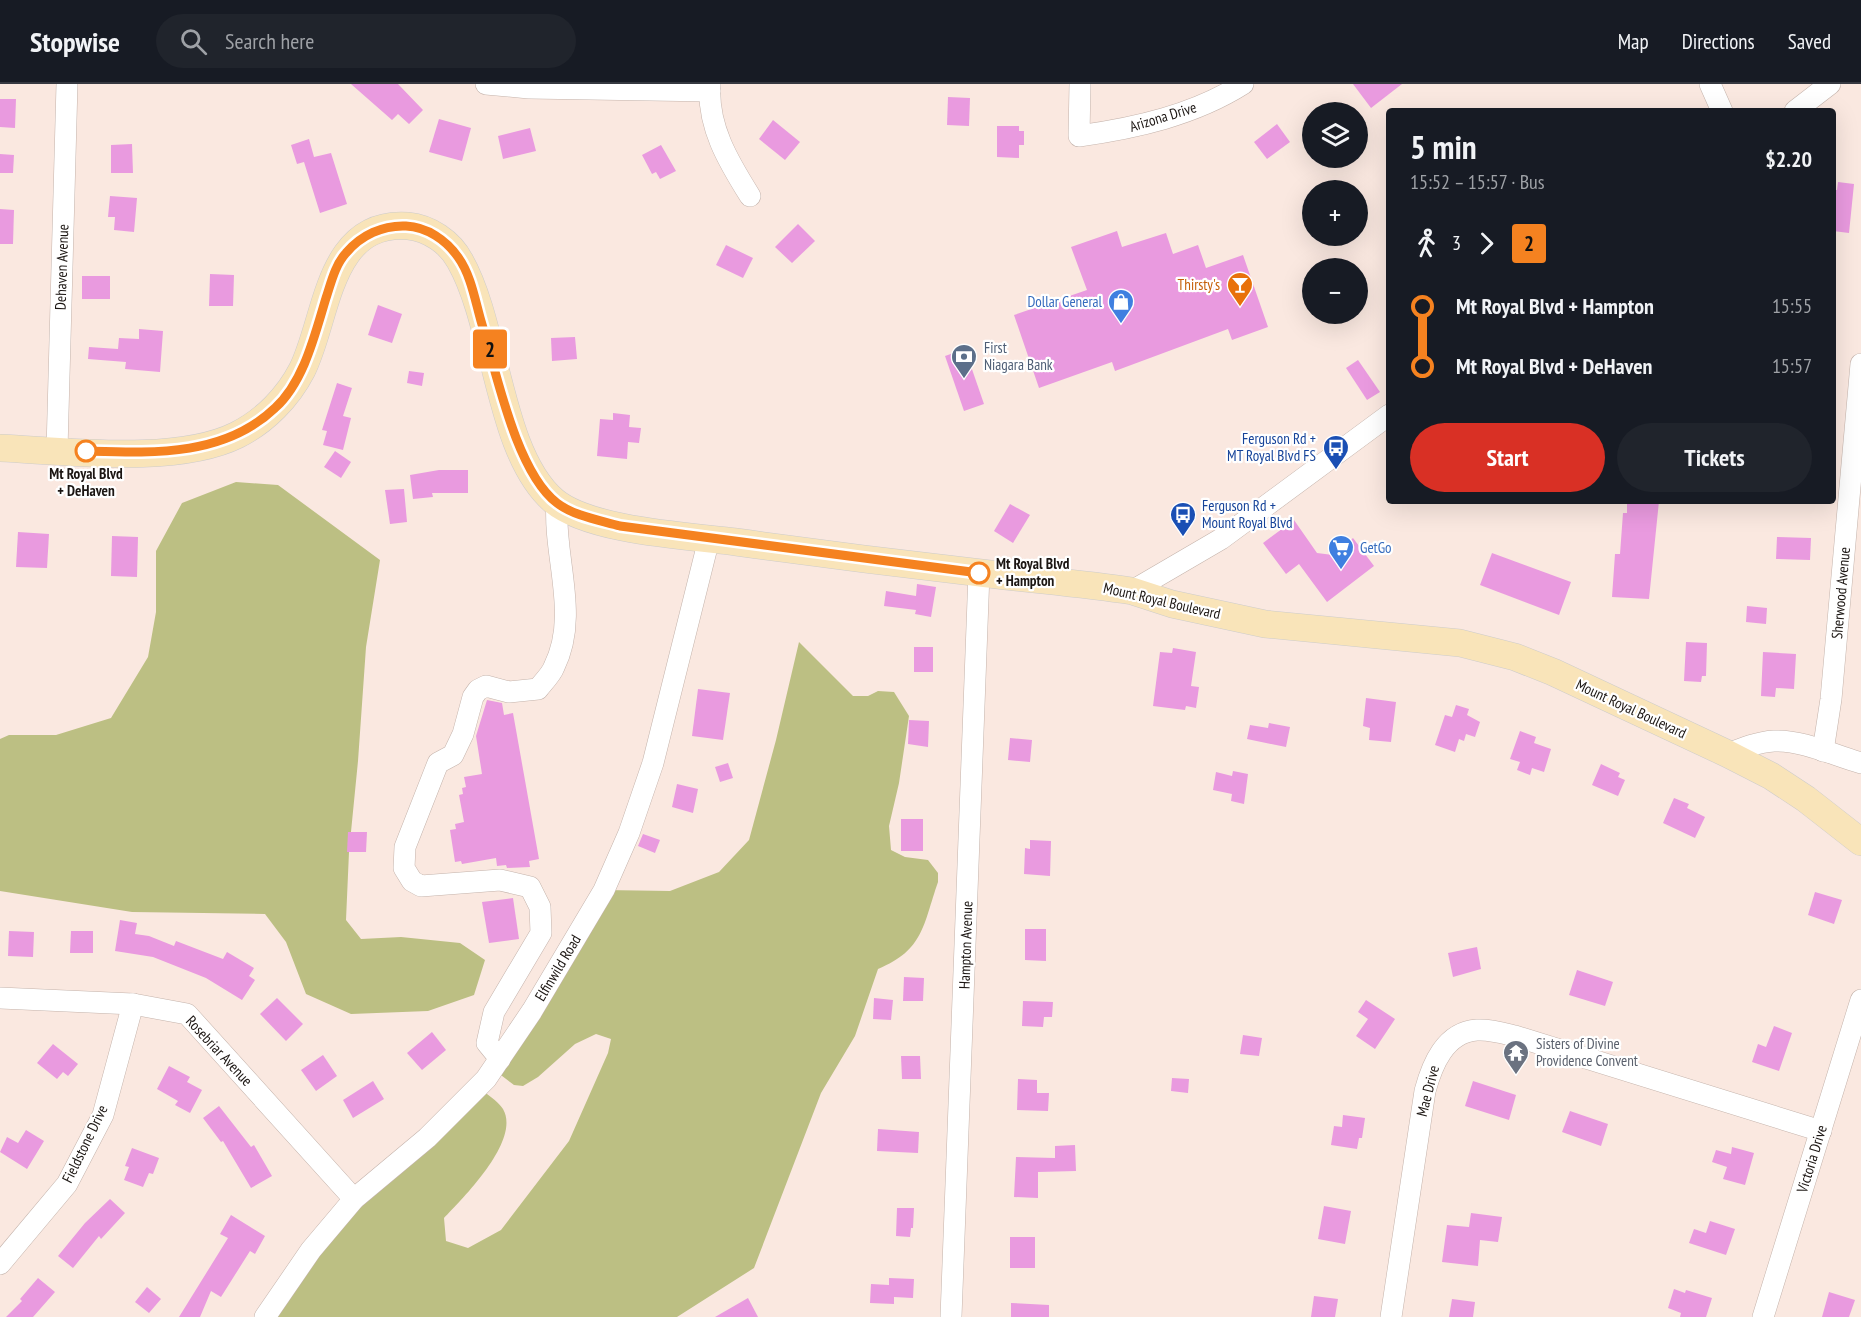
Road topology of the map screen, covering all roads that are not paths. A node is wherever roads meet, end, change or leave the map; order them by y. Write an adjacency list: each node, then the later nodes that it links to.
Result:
1 (67, 84): 14 (street, Dehaven Avenue)
2 (486, 84): 7 (street)
3 (1080, 84): 4 (street, Arizona Drive)
4 (1243, 84)
5 (1710, 84): 8 (street)
6 (1830, 84): 9 (street)
7 (710, 88): 10 (street)
8 (1721, 108)
9 (1798, 108)
10 (750, 196)
11 (1861, 364): 19 (street, Sherwood Avenue)
12 (1386, 417): 18 (street)
13 (0, 448): 14 (main road, Mount Royal Boulevard)
14 (57, 450): 15 (main road, Mount Royal Boulevard)
15 (557, 503): 16 (main road, Mount Royal Boulevard); 26 (street)
16 (710, 539): 17 (main road, Mount Royal Boulevard); 26 (street, Elfinwild Road)
17 (979, 573): 18 (main road, Mount Royal Boulevard); 31 (street, Hampton Avenue)
18 (1131, 591): 20 (main road, Mount Royal Boulevard)
19 (1823, 751): 20 (street); 21 (street)
20 (1728, 754): 22 (main road, Mount Royal Boulevard)
21 (1861, 763)
22 (1861, 842)
23 (0, 998): 25 (street, Rosebriar Avenue)
24 (1861, 1000): 27 (street, Victoria Drive)
25 (133, 1004): 28 (street, Rosebriar Avenue); 29 (street, Fieldstone Drive)
26 (500, 1059): 28 (street, Elfinwild Road)
27 (1821, 1131): 32 (street, Mae Drive); 33 (street, Victoria Drive)
28 (354, 1199): 30 (street, Elfinwild Road)
29 (0, 1264)
30 (265, 1317)
31 (951, 1317)
32 (1391, 1317)
33 (1763, 1317)

